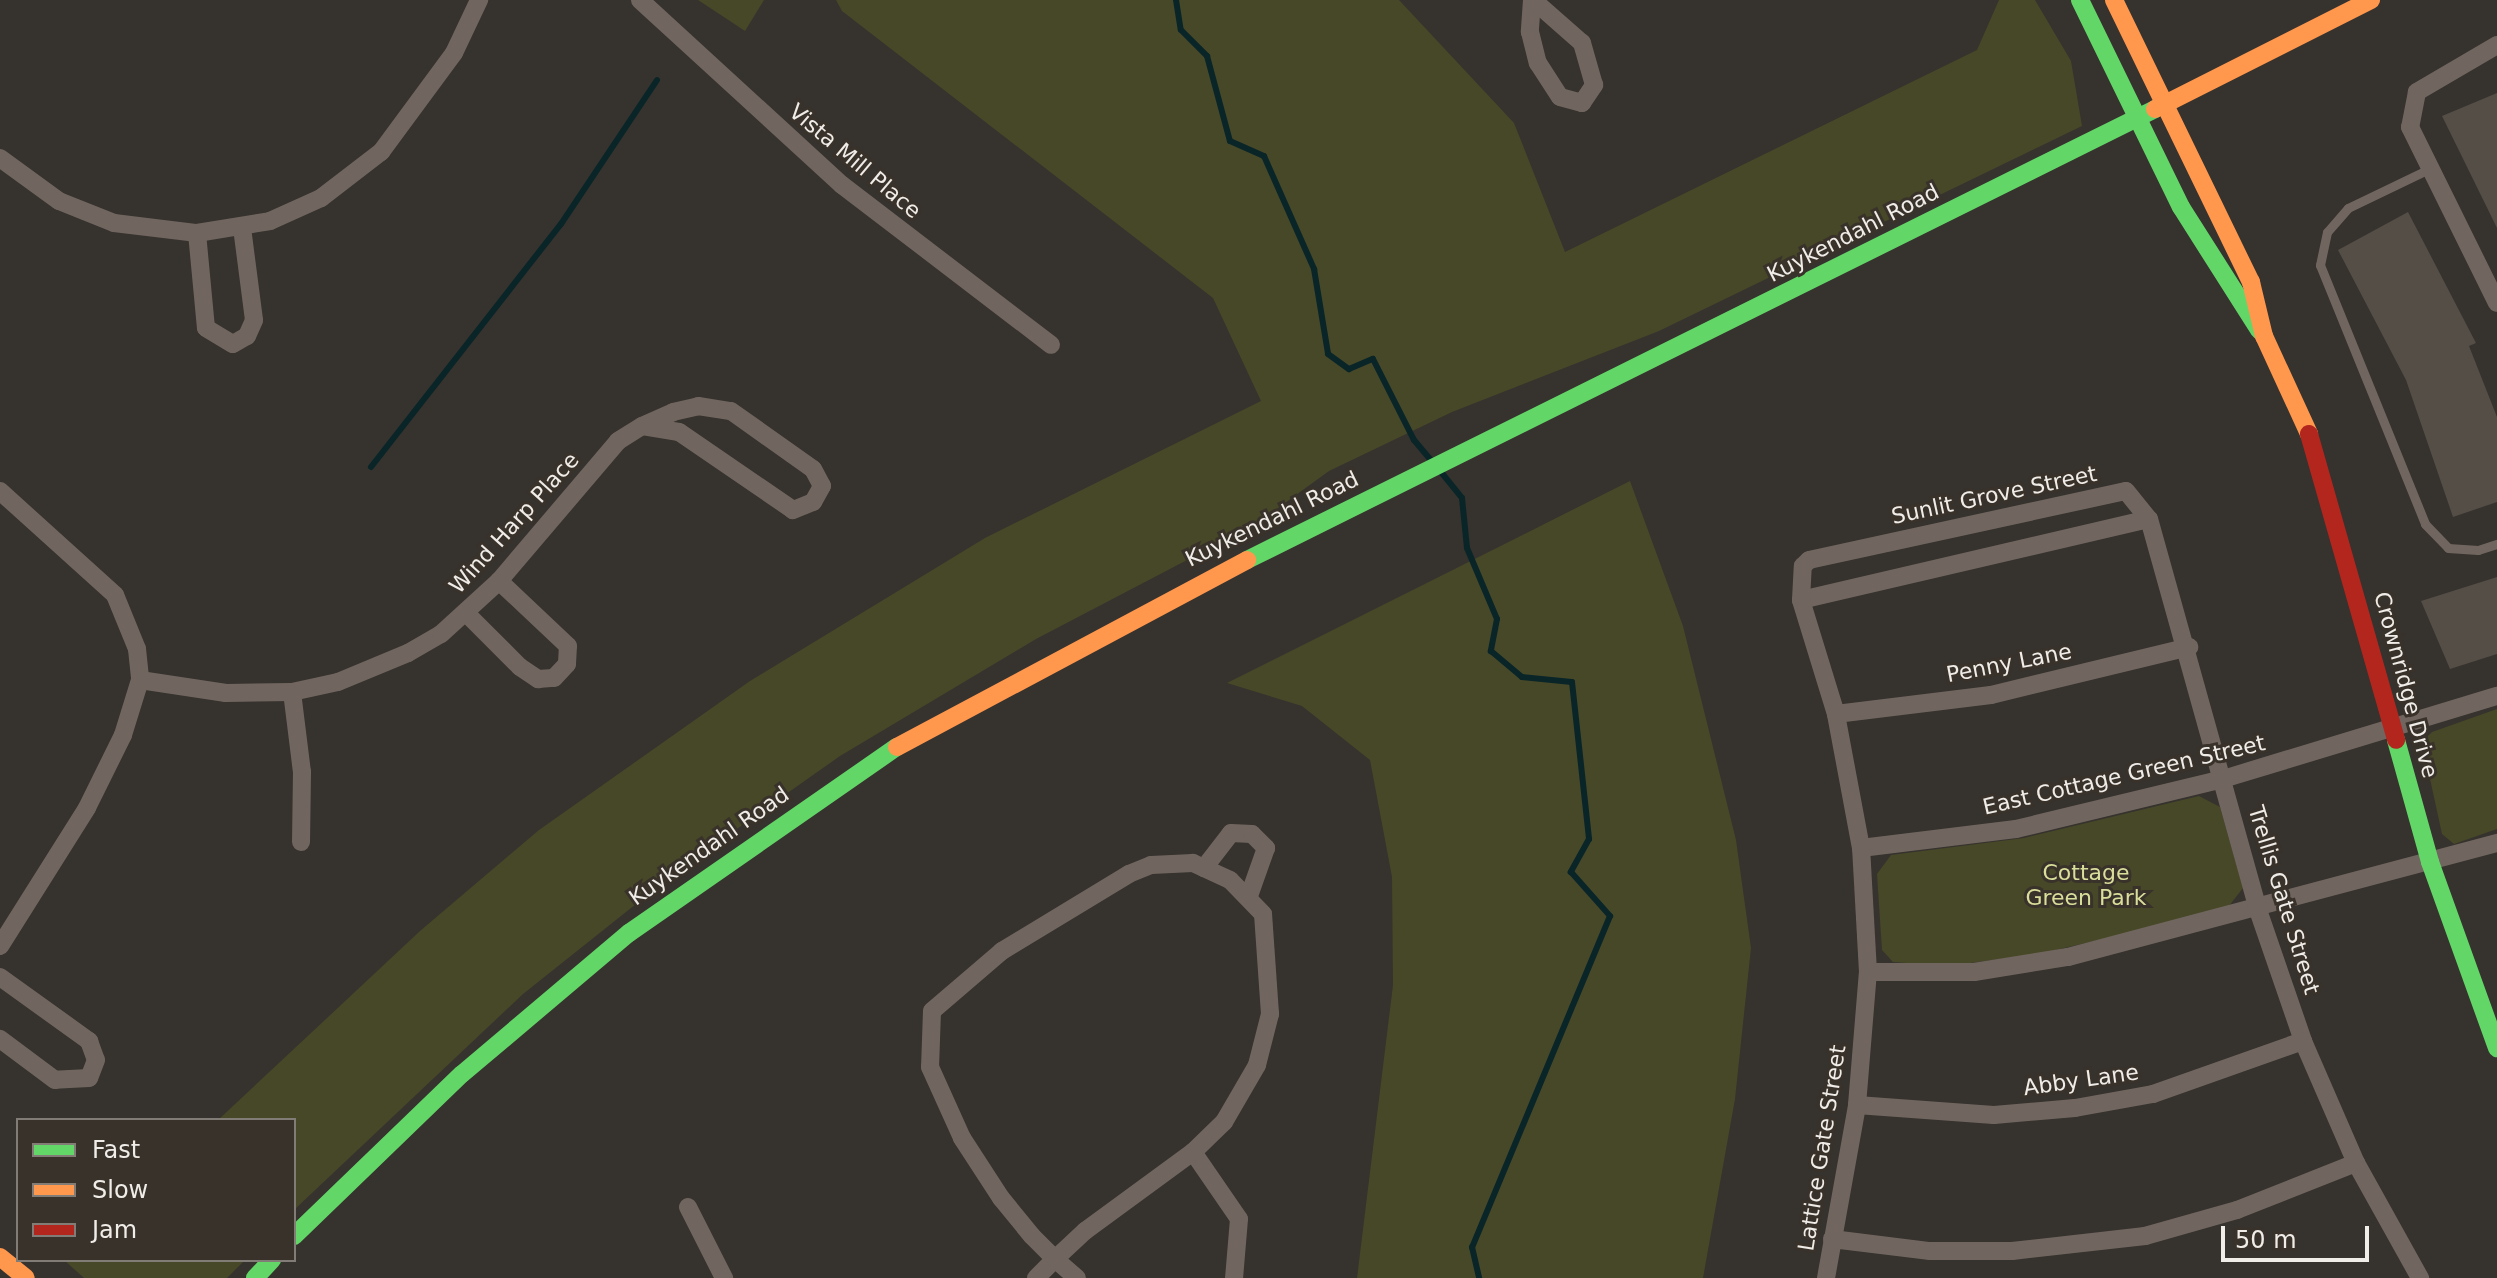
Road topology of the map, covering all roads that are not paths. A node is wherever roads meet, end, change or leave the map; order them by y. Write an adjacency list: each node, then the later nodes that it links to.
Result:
1 (479, 0): 12 (street)
2 (640, 0): 16 (street, Vista Mill Place)
3 (1533, 0): 3 (street)
4 (2080, 0): 9 (main road, Crownridge Drive)
5 (2114, 0): 8 (main road, Crownridge Drive)
6 (2371, 0): 8 (main road, Kuykendahl Road)
7 (2497, 45): 11 (street)
8 (2165, 102): 9 (main road, Kuykendahl Road); 15 (main road, Crownridge Drive)
9 (2136, 117): 15 (main road, Crownridge Drive); 48 (main road, Kuykendahl Road)
10 (0, 158): 13 (street)
11 (2429, 169): 14 (street); 20 (lane)
12 (242, 228): 13 (street); 13 (street)
13 (197, 233)
14 (2497, 303)
15 (2264, 336): 29 (main road, Crownridge Drive)
16 (1051, 345)
17 (642, 426): 17 (street, Wind Harp Place); 21 (street, Wind Harp Place)
18 (0, 491): 25 (street)
19 (2149, 519): 22 (street); 22 (street, Sunlit Grove Street); 24 (street, Trellis Gate Street)
20 (2497, 544)
21 (499, 581): 23 (street, Wind Harp Place); 23 (street)
22 (1801, 600): 28 (street, Lattice Gate Street)
23 (466, 613): 26 (street, Wind Harp Place)
24 (2189, 647): 28 (street, Penny Lane); 30 (street, Trellis Gate Street)
25 (140, 680): 26 (street, Wind Harp Place); 38 (street)
26 (292, 692): 31 (street)
27 (2497, 696): 29 (street, East Cottage Green Street)
28 (1836, 714): 33 (street, Lattice Gate Street)
29 (2393, 730): 30 (street, East Cottage Green Street); 34 (main road, Crownridge Drive)
30 (2223, 779): 33 (street, East Cottage Green Street); 37 (street, Trellis Gate Street)
31 (301, 842)
32 (2497, 843): 34 (street)
33 (1861, 848): 39 (street, Lattice Gate Street)
34 (2430, 862): 37 (street); 43 (main road, Crownridge Drive)
35 (1204, 868): 36 (street); 36 (street); 51 (street)
36 (1249, 896): 45 (street)
37 (2258, 910): 39 (street); 42 (street, Trellis Gate Street)
38 (0, 946)
39 (1868, 972): 44 (street, Lattice Gate Street)
40 (0, 977): 41 (street)
41 (0, 1039)
42 (2303, 1041): 44 (street, Abby Lane); 46 (street, Trellis Gate Street)
43 (2497, 1048)
44 (1857, 1105): 49 (street, Lattice Gate Street)
45 (1193, 1152): 51 (street); 58 (street)
46 (2356, 1163): 49 (street); 60 (street, Trellis Gate Street)
47 (688, 1207): 55 (street)
48 (296, 1234)
49 (1832, 1239): 59 (street, Lattice Gate Street)
50 (0, 1257): 53 (main road)
51 (1055, 1259): 56 (street); 57 (street)
52 (270, 1262): 54 (main road)
53 (26, 1278)
54 (255, 1278)
55 (724, 1278)
56 (1036, 1278)
57 (1077, 1278)
58 (1234, 1278)
59 (1826, 1278)
60 (2420, 1278)

